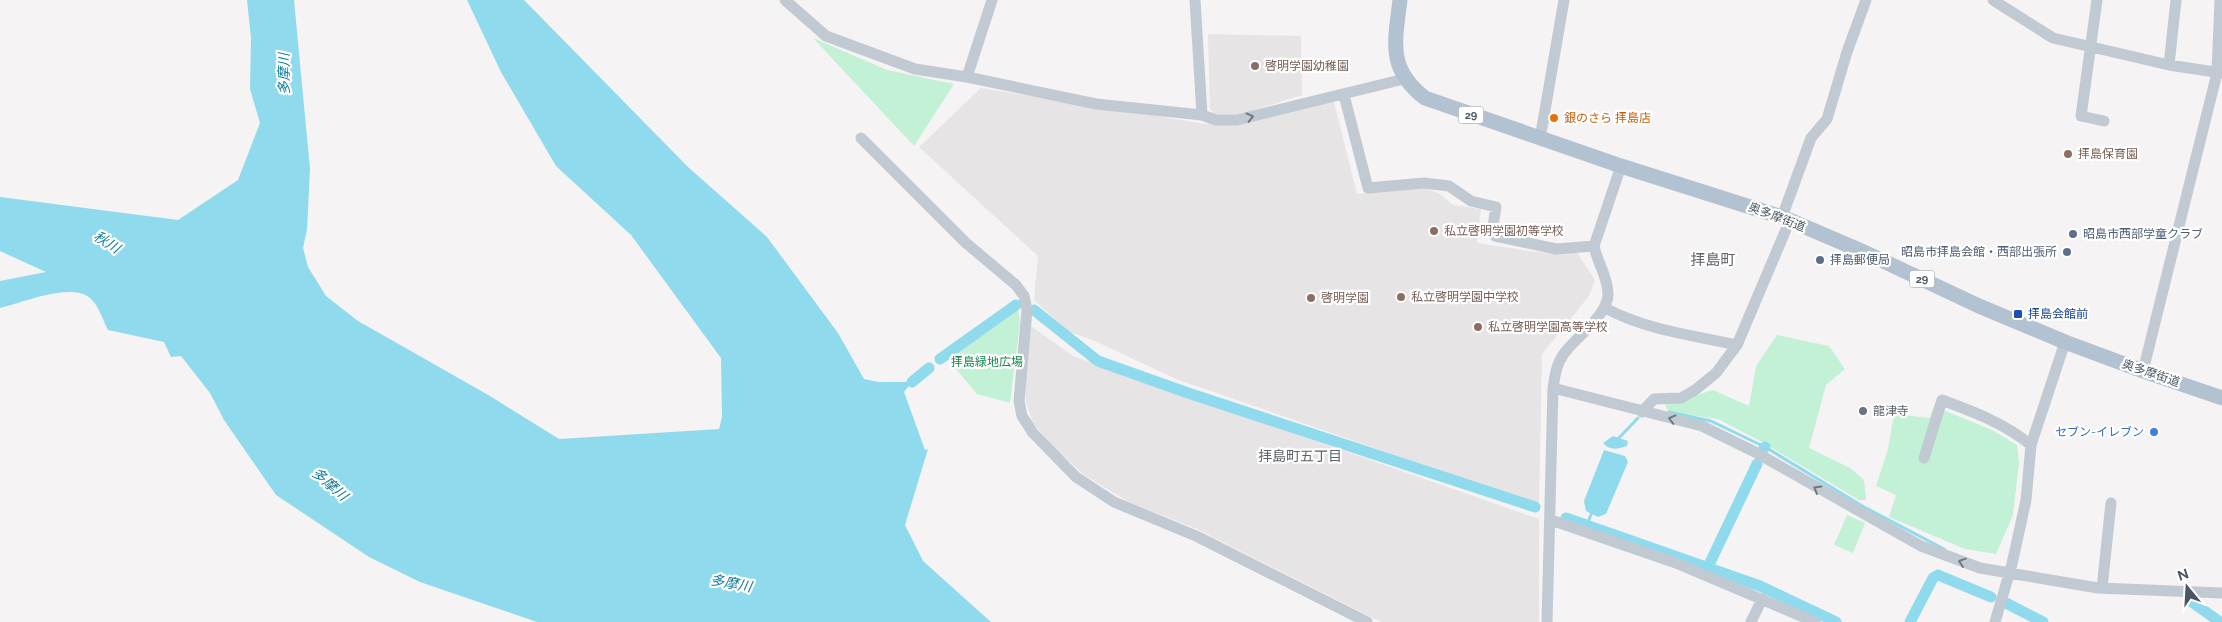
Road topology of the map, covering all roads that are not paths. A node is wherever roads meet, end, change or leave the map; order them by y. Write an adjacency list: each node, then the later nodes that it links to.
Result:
1 (785, 0): 14 (street)
2 (992, 0): 14 (street)
3 (1195, 0): 17 (street)
4 (1400, 0): 15 (main road)
5 (1564, 0): 20 (street)
6 (1866, 0): 22 (street)
7 (1993, 0): 11 (street)
8 (2097, 0): 11 (street)
9 (2176, 0): 12 (street)
10 (2220, 0): 13 (street)
11 (2090, 49): 12 (street); 18 (street)
12 (2169, 65): 13 (street)
13 (2220, 73): 27 (street)
14 (968, 77): 17 (street)
15 (1404, 79): 16 (street); 20 (main road, 奥多摩街道 / 29)
16 (1344, 95): 17 (street, one-way to 16); 23 (street)
17 (1202, 115)
18 (2104, 121)
19 (861, 138): 39 (street)
20 (1540, 139): 21 (main road, 奥多摩街道 / 29)
21 (1621, 166): 22 (main road, 奥多摩街道 / 29); 23 (street)
22 (1786, 219): 25 (main road, 奥多摩街道 / 29); 26 (street)
23 (1594, 246): 24 (street)
24 (1605, 308): 26 (street); 28 (street)
25 (2066, 342): 27 (main road, 奥多摩街道 / 29); 31 (street)
26 (1737, 345): 30 (street)
27 (2143, 371): 29 (main road, 奥多摩街道 / 29)
28 (1553, 388): 30 (street); 34 (street)
29 (2222, 398)
30 (1642, 412): 35 (street, one-way to 30)
31 (2031, 444): 32 (street); 35 (street)
32 (1924, 458)
33 (2111, 503): 36 (street)
34 (1551, 520): 38 (street); 40 (street)
35 (2011, 569): 36 (street); 43 (street)
36 (2102, 588): 37 (street)
37 (2222, 593)
38 (1762, 599): 41 (street); 42 (street)
39 (1367, 622)
40 (1547, 622)
41 (1751, 622)
42 (1815, 622)
43 (1995, 622)

